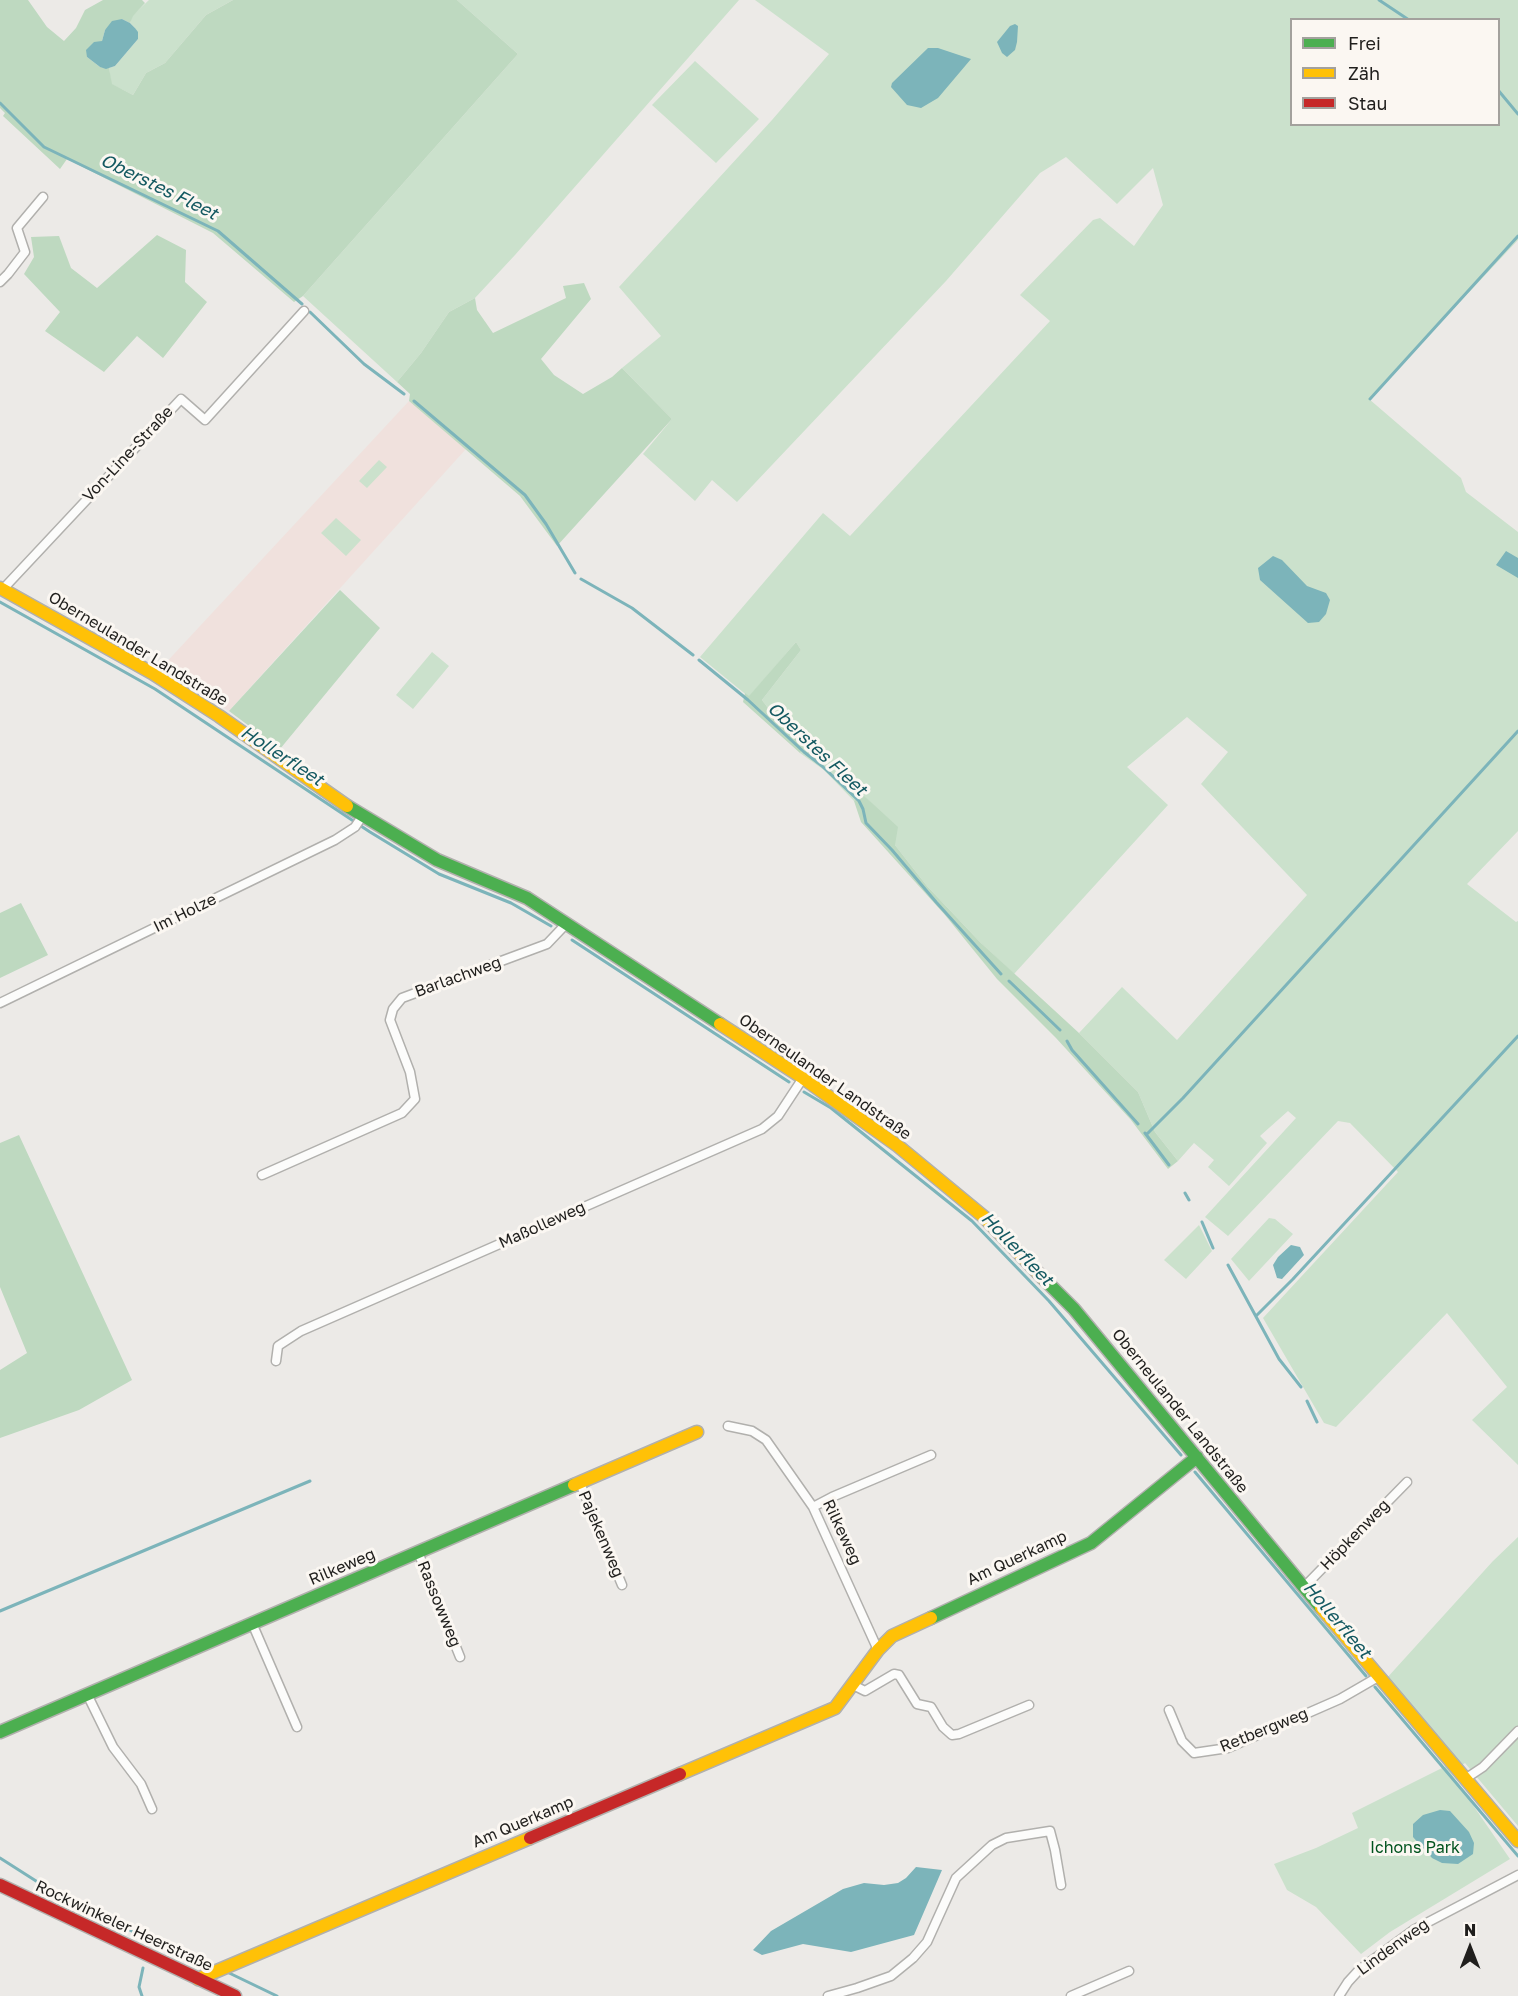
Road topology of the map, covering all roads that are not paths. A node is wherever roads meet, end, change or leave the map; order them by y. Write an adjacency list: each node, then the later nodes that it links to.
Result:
1 (43, 197): 2 (street)
2 (0, 282)
3 (304, 311): 4 (street, Von-Line-Straße)
4 (1, 588): 5 (street, Oberneulander Landstraße)
5 (359, 821): 6 (street, Oberneulander Landstraße); 7 (street, Im Holze)
6 (567, 923): 8 (street, Oberneulander Landstraße); 9 (street, Barlachweg)
7 (0, 1003)
8 (803, 1078): 10 (street, Maßolleweg); 14 (street, Oberneulander Landstraße)
9 (262, 1175)
10 (276, 1361)
11 (729, 1426): 17 (street, Rilkeweg)
12 (697, 1432): 16 (street, Rilkeweg)
13 (931, 1455): 17 (street)
14 (1197, 1457): 20 (street, Oberneulander Landstraße); 22 (street, Am Querkamp)
15 (1407, 1482): 20 (street, Höpkenweg)
16 (580, 1483): 18 (street, Rilkeweg); 19 (street, Pajekenweg)
17 (813, 1507): 22 (street, Rilkeweg)
18 (418, 1552): 21 (street, Rilkeweg); 23 (street, Rassowweg)
19 (622, 1585)
20 (1304, 1587): 24 (street, Oberneulander Landstraße)
21 (252, 1623): 26 (street, Rilkeweg); 29 (street)
22 (878, 1650): 25 (street, Am Querkamp)
23 (459, 1656)
24 (1378, 1677): 28 (street, Retbergweg); 32 (street, Oberneulander Landstraße)
25 (852, 1685): 27 (street); 39 (street, Am Querkamp)
26 (87, 1694): 30 (street, Rilkeweg); 33 (street)
27 (1029, 1705)
28 (1169, 1710)
29 (297, 1727)
30 (0, 1731)
31 (1518, 1731): 32 (street)
32 (1465, 1779): 34 (street, Oberneulander Landstraße)
33 (152, 1809)
34 (1518, 1841)
35 (1518, 1875): 43 (street, Lindenweg)
36 (0, 1885): 39 (street, Rockwinkeler Heerstraße)
37 (1061, 1886): 42 (street)
38 (1129, 1971): 40 (street)
39 (198, 1979): 41 (street, Rockwinkeler Heerstraße)
40 (1074, 1995)
41 (235, 1996)
42 (828, 1996)
43 (1339, 1996)

